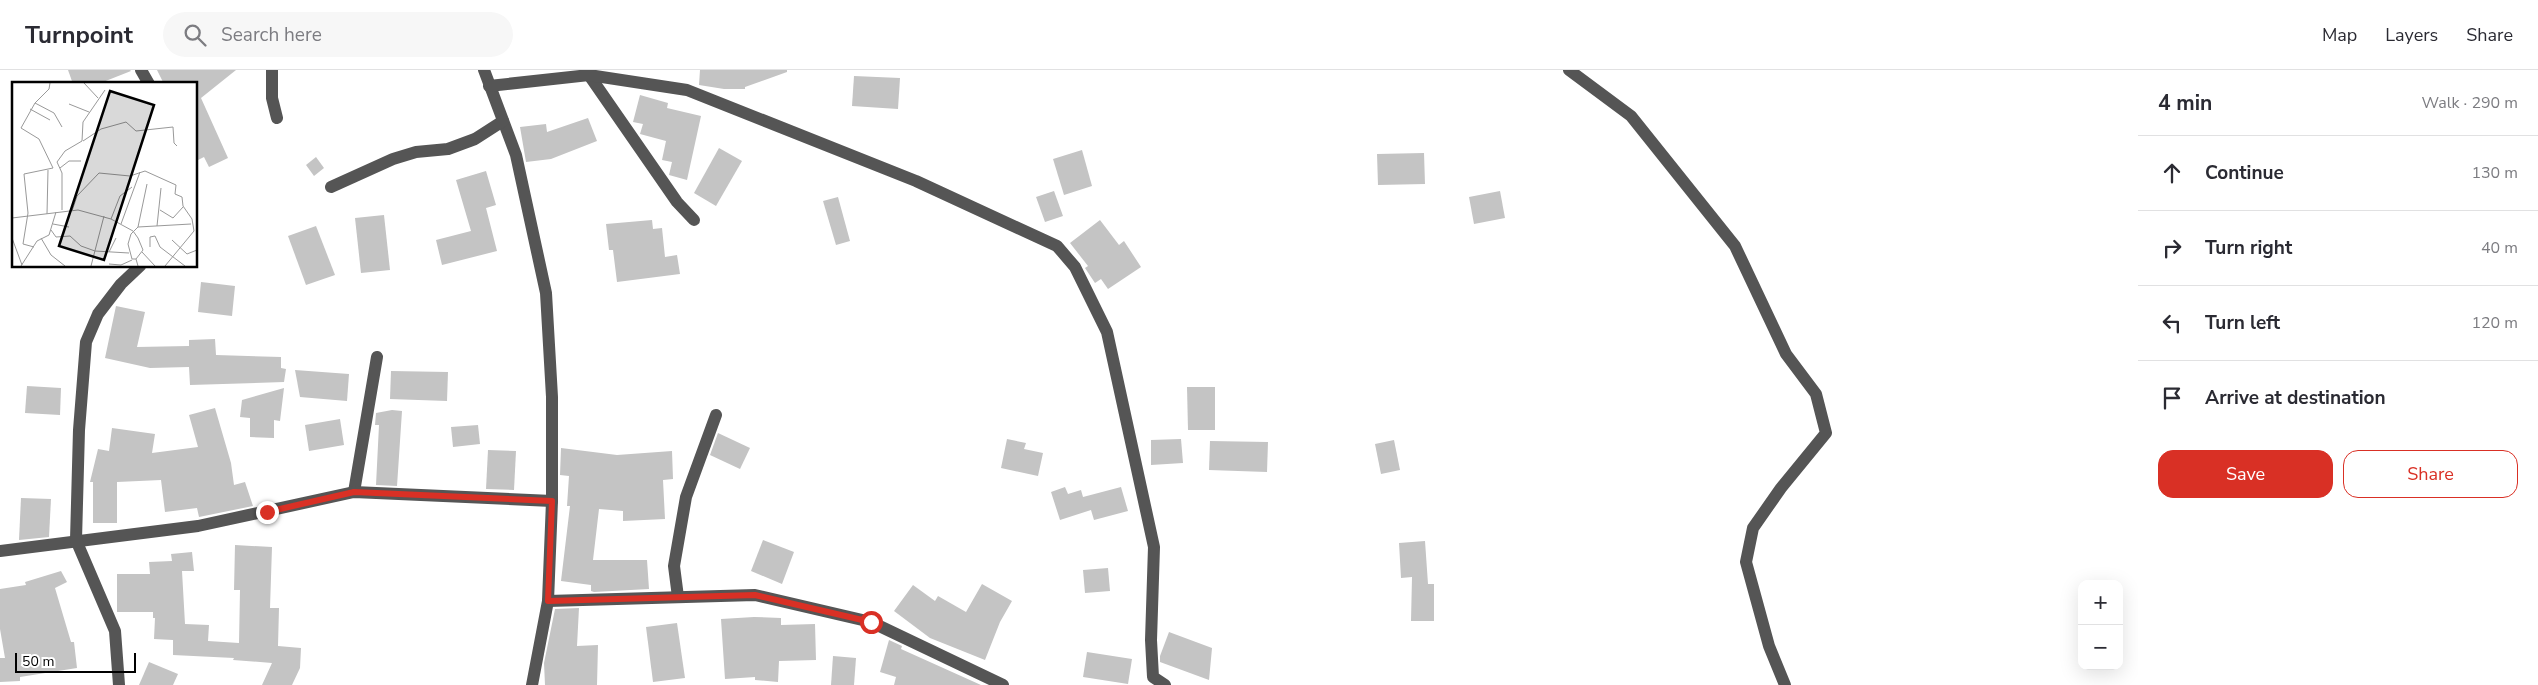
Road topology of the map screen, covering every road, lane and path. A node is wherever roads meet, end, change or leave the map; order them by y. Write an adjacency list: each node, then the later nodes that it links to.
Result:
1 (141, 70): 6 (street)
2 (272, 70): 8 (street)
3 (484, 70): 7 (street)
4 (1569, 70): 25 (street)
5 (589, 75): 7 (street); 11 (street); 24 (street)
6 (148, 82)
7 (489, 86): 9 (street)
8 (276, 118)
9 (504, 121): 10 (street); 16 (street)
10 (331, 187)
11 (694, 220)
12 (138, 268): 17 (street)
13 (377, 357): 15 (street)
14 (716, 415): 19 (street)
15 (354, 492): 16 (street); 17 (street)
16 (552, 501): 20 (street)
17 (76, 540): 18 (street); 21 (street)
18 (0, 551)
19 (678, 597): 20 (street); 23 (street)
20 (548, 601): 22 (street)
21 (119, 685)
22 (532, 685)
23 (1003, 685)
24 (1165, 685)
25 (1785, 685)

